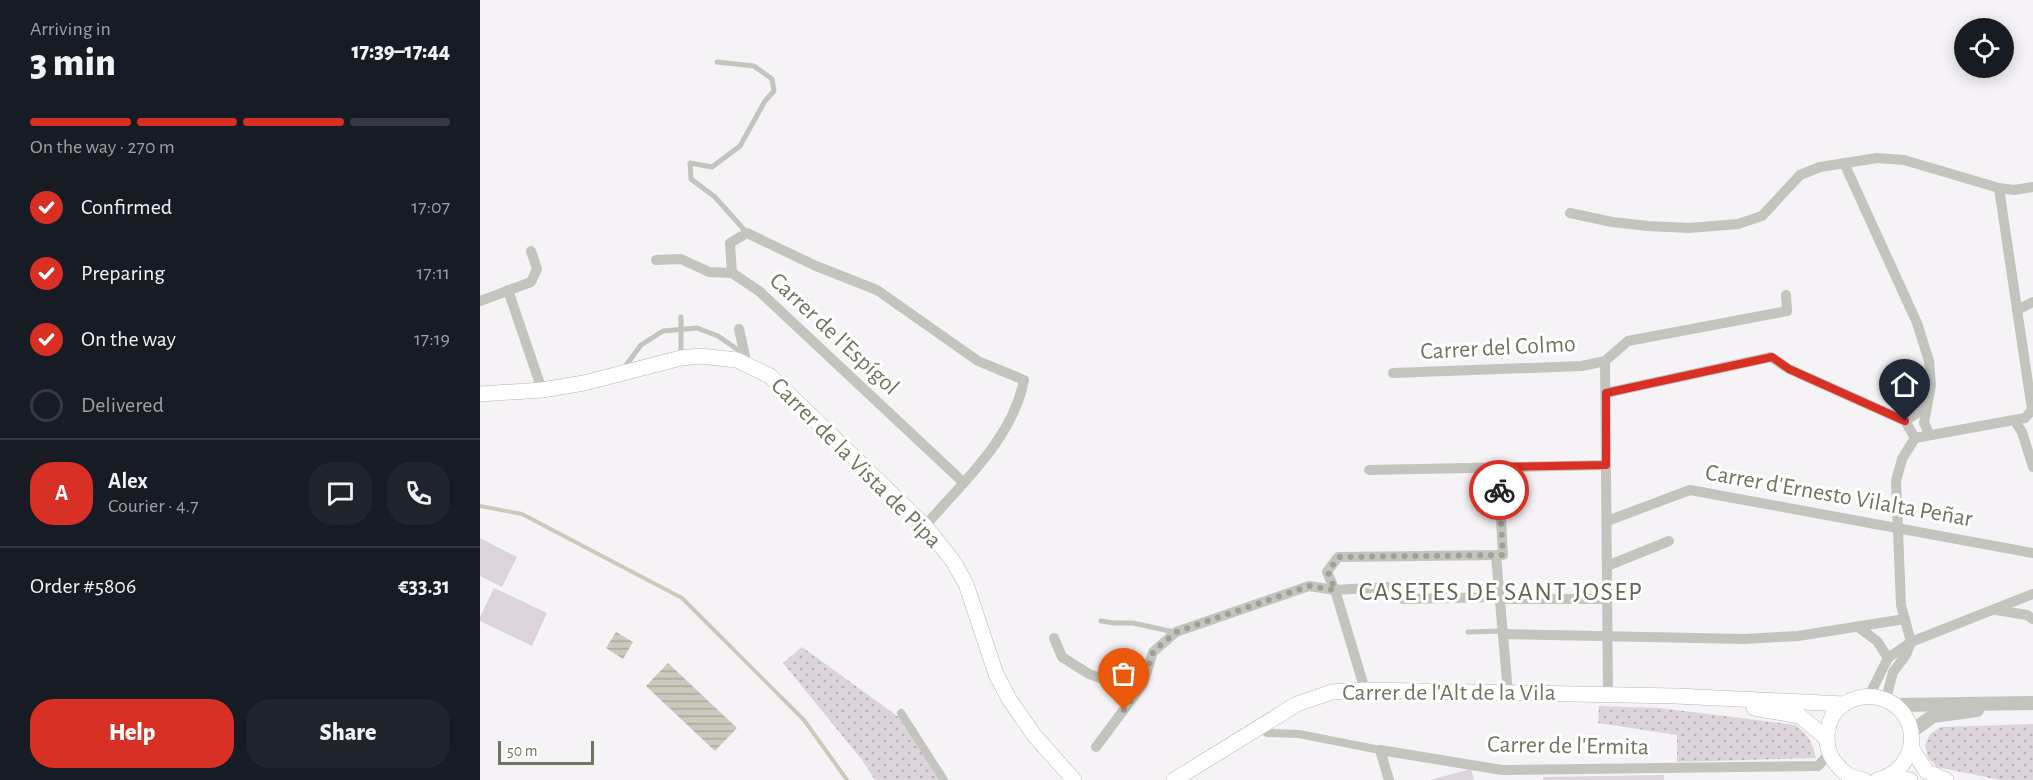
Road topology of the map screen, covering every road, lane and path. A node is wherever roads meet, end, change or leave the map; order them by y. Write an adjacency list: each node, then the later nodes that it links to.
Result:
1 (717, 62): 6 (lane)
2 (1844, 163): 4 (street); 5 (street); 27 (street)
3 (2033, 187): 4 (street)
4 (1999, 188): 14 (street)
5 (1570, 213)
6 (747, 233): 9 (street); 36 (street)
7 (531, 251): 10 (street)
8 (656, 260): 9 (street, Carrer de l'Espígol)
9 (732, 273): 36 (street, Carrer de l'Espígol)
10 (508, 291): 12 (street); 23 (street)
11 (1786, 295): 20 (street)
12 (480, 301)
13 (2033, 302): 14 (street)
14 (2017, 310): 26 (street)
15 (681, 317): 16 (lane)
16 (681, 329): 18 (lane); 19 (lane, Carrer de la Vista de Pipa); 21 (lane, Carrer de la Vista de Pipa)
17 (739, 330): 19 (street)
18 (681, 358): 19 (main road, Carrer de la Vista de Pipa); 21 (main road, Carrer de la Vista de Pipa)
19 (750, 361): 38 (main road, Carrer de la Vista de Pipa)
20 (1605, 361): 22 (street, Carrer del Colmo); 25 (street)
21 (620, 373): 23 (main road, Carrer de la Vista de Pipa)
22 (1393, 373)
23 (542, 390): 24 (main road, Carrer de la Vista de Pipa)
24 (483, 393)
25 (1606, 393): 29 (street); 32 (street)
26 (2032, 402): 28 (street)
27 (1926, 407): 29 (street); 30 (street)
28 (2014, 420): 30 (street); 34 (street)
29 (1905, 421): 31 (street)
30 (1930, 435): 31 (street)
31 (1915, 438): 39 (street)
32 (1606, 465): 33 (street); 37 (street)
33 (1498, 467): 35 (street); 42 (street)
34 (2033, 467)
35 (1369, 470)
36 (963, 482): 38 (street)
37 (1607, 521): 39 (street, Carrer d'Ernesto Vilalta Peñar); 43 (street)
38 (925, 526): 82 (main road, Carrer de la Vista de Pipa)
39 (1898, 528): 41 (street, Carrer d'Ernesto Vilalta Peñar); 51 (street)
40 (1670, 542): 43 (street)
41 (2033, 553)
42 (1499, 555): 45 (street); 47 (street)
43 (1607, 566): 49 (street)
44 (1387, 587): 45 (street)
45 (1335, 590): 55 (street); 62 (street)
46 (2033, 594): 50 (street)
47 (1500, 598): 48 (street); 49 (street); 57 (street)
48 (1403, 599)
49 (1607, 599): 58 (street)
50 (1993, 610): 52 (street); 60 (street)
51 (1905, 619): 54 (street); 60 (street)
52 (2033, 619)
53 (1101, 621): 55 (lane)
54 (1858, 627): 58 (street); 61 (street)
55 (1176, 632): 63 (street)
56 (1468, 632): 57 (lane)
57 (1503, 632): 58 (street); 64 (street)
58 (1608, 636): 65 (street)
59 (1054, 638): 63 (street)
60 (1911, 642): 61 (street); 68 (street)
61 (1888, 658): 67 (street)
62 (1365, 690): 64 (main road, Carrer de l'Alt de la Vila); 83 (main road, Carrer de l'Alt de la Vila)
63 (1137, 691): 75 (street)
64 (1508, 693): 65 (main road, Carrer de l'Alt de la Vila)
65 (1608, 695): 66 (main road, Carrer de l'Alt de la Vila)
66 (1676, 696): 69 (main road, Carrer de l'Alt de la Vila); 74 (main road, Carrer de l'Alt de la Vila)
67 (1869, 696): 68 (main road); 69 (main road)
68 (1891, 702): 70 (street); 72 (main road)
69 (1844, 704): 74 (main road)
70 (2028, 704): 72 (street)
71 (901, 713): 81 (street)
72 (1912, 731): 76 (main road)
73 (1267, 733): 77 (street, Carrer de l'Ermita)
74 (1826, 738): 78 (main road)
75 (1096, 747)
76 (1911, 747): 80 (main road); 87 (main road)
77 (1380, 750): 78 (street, Carrer de l'Ermita); 84 (street)
78 (1829, 754): 79 (main road)
79 (1842, 776): 85 (main road)
80 (1882, 779): 86 (main road)
81 (944, 780)
82 (1074, 780)
83 (1174, 780)
84 (1389, 780)
85 (1863, 780)
86 (1910, 780)
87 (1946, 780)

